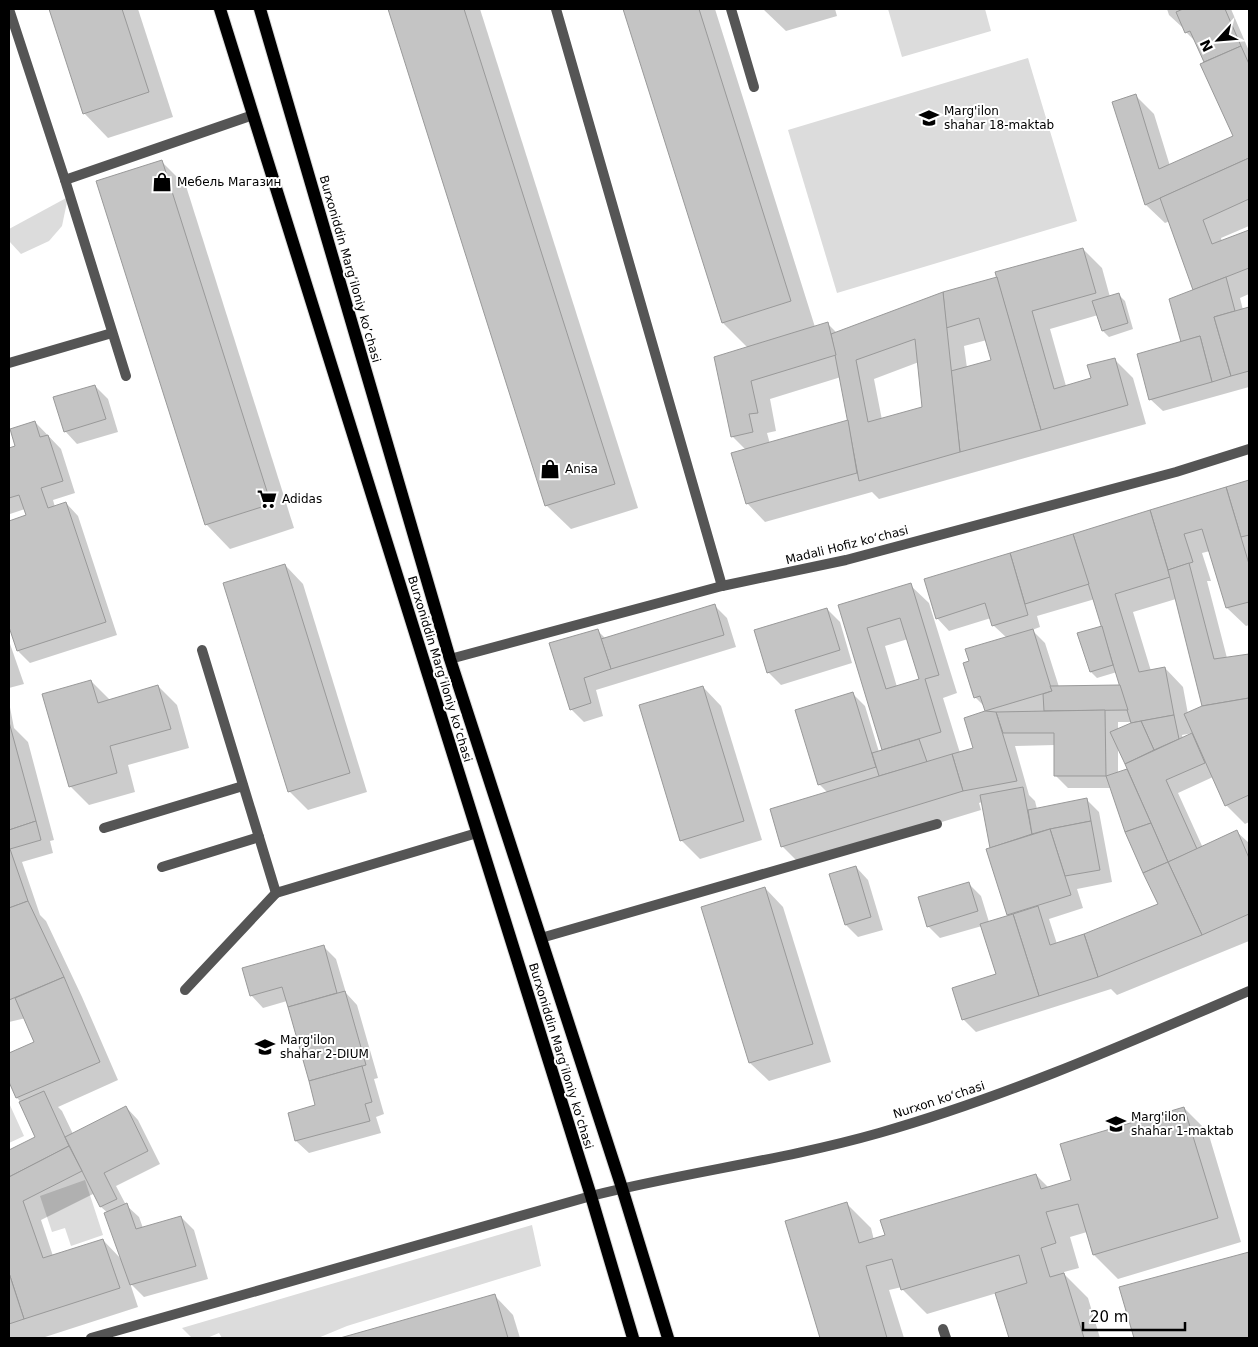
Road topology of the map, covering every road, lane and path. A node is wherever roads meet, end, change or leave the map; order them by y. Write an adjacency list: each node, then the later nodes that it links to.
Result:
1 (10, 9): 8 (street)
2 (220, 9): 7 (main road, Burxoniddin Marg’iloniy ko’chasi)
3 (260, 9): 15 (main road, Burxoniddin Marg’iloniy ko’chasi)
4 (556, 9): 13 (street)
5 (731, 9): 6 (street)
6 (754, 87)
7 (253, 115): 8 (street); 19 (main road, Burxoniddin Marg’iloniy ko’chasi)
8 (65, 180): 9 (street)
9 (112, 333): 10 (street); 11 (street)
10 (9, 363)
11 (126, 376)
12 (1249, 449): 13 (street, Madali Hofiz koʻchasi)
13 (722, 586): 15 (street, Madali Hofiz koʻchasi)
14 (202, 650): 16 (street)
15 (450, 659): 23 (main road, Burxoniddin Marg’iloniy ko’chasi)
16 (244, 786): 18 (street); 20 (street)
17 (937, 824): 23 (street)
18 (104, 828)
19 (477, 833): 22 (street); 27 (main road, Burxoniddin Marg’iloniy ko’chasi)
20 (259, 837): 21 (street); 22 (street)
21 (162, 866)
22 (276, 893): 24 (street)
23 (541, 938): 26 (main road, Burxoniddin Marg’iloniy ko’chasi)
24 (185, 990)
25 (1249, 991): 26 (street, Nurxon koʻchasi)
26 (622, 1188): 27 (street, Nurxon koʻchasi); 30 (main road, Burxoniddin Marg’iloniy ko’chasi)
27 (591, 1196): 28 (street, Nurxon koʻchasi); 29 (main road, Burxoniddin Marg’iloniy ko’chasi)
28 (91, 1338)
29 (633, 1338)
30 (668, 1338)

